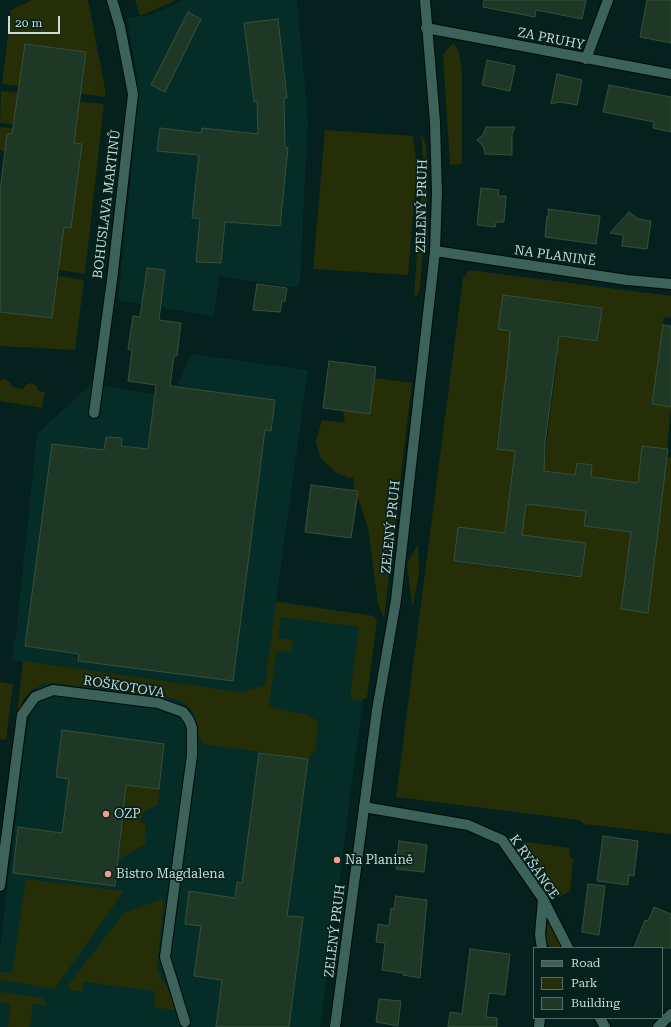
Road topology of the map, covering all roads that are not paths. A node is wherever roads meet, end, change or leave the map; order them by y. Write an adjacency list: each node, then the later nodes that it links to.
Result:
1 (112, 0): 9 (street, BOHUSLAVA MARTINŮ)
2 (425, 0): 4 (street, ZELENÝ PRUH)
3 (608, 0): 5 (street)
4 (426, 28): 5 (street, ZA PRUHY); 7 (street, ZELENÝ PRUH)
5 (586, 59): 6 (street, ZA PRUHY)
6 (671, 74)
7 (435, 251): 8 (street, NA PLANINĚ); 10 (street, ZELENÝ PRUH)
8 (671, 284)
9 (94, 413)
10 (364, 807): 12 (street, K RYŠÁNCE); 17 (street, ZELENÝ PRUH)
11 (0, 886): 16 (street, ROŠKOTOVA)
12 (544, 899): 13 (street); 14 (street, K RYŠÁNCE)
13 (542, 947)
14 (568, 947)
15 (671, 1014): 18 (street)
16 (185, 1022)
17 (335, 1027)
18 (658, 1027)

